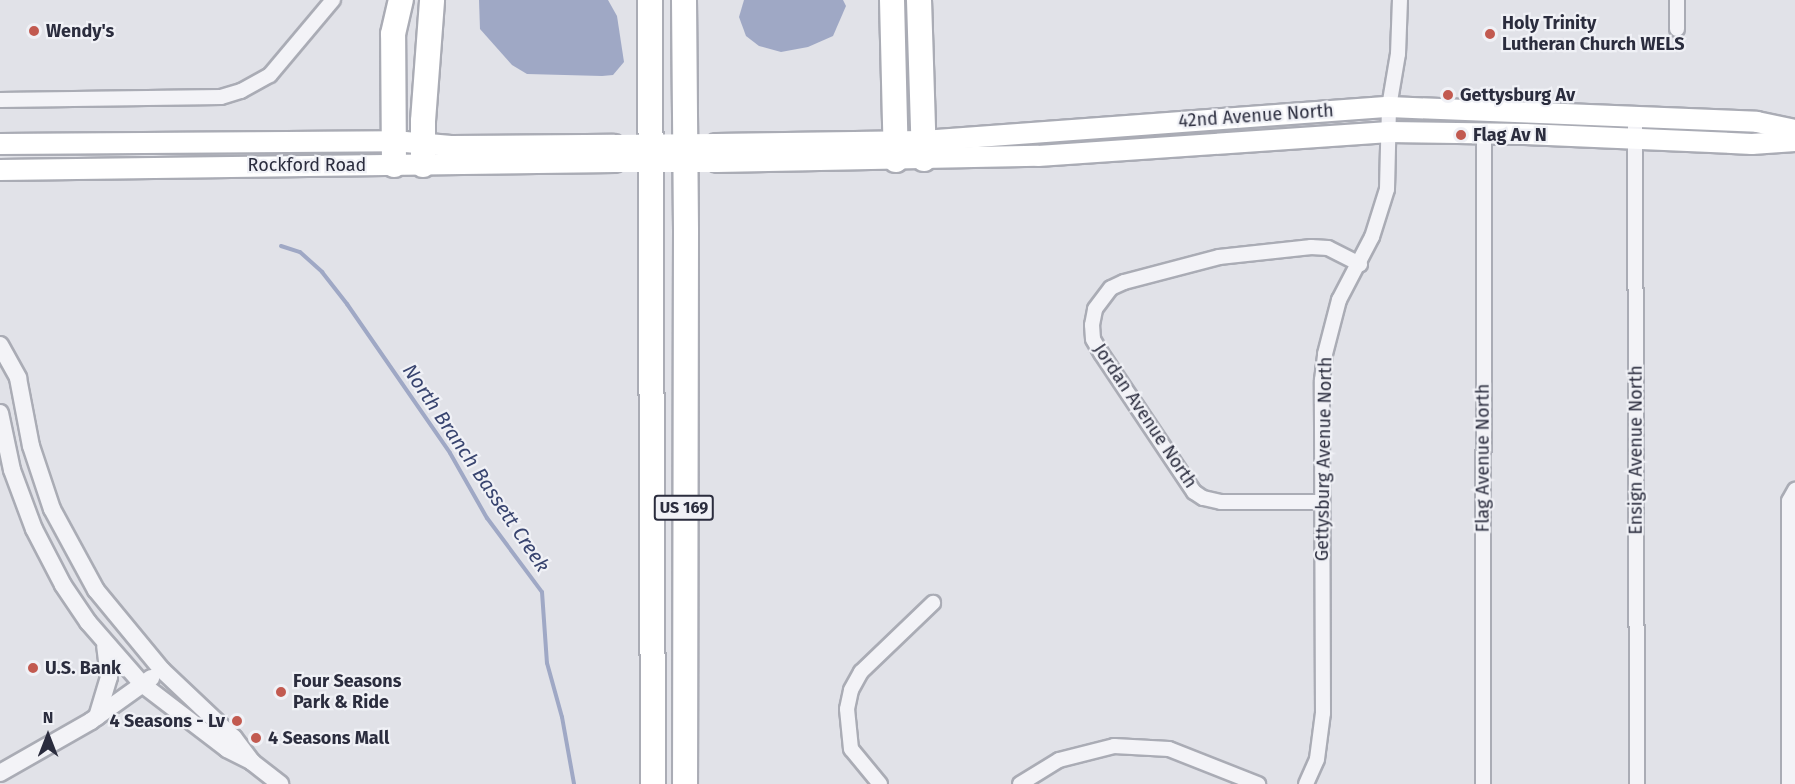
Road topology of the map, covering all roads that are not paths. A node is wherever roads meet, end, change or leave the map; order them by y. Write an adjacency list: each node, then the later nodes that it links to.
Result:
1 (333, 0): 15 (street)
2 (401, 0): 26 (highway)
3 (432, 0): 28 (highway)
4 (633, 0): 14 (highway)
5 (650, 0): 14 (highway, US 169)
6 (684, 0): 13 (highway, US 169)
7 (696, 0): 13 (highway)
8 (892, 0): 25 (highway)
9 (919, 0): 24 (highway)
10 (1400, 0): 16 (street, Gettysburg Avenue North)
11 (1677, 0): 12 (street)
12 (1677, 29)
13 (684, 35): 44 (highway, US 169)
14 (650, 68): 43 (highway, US 169)
15 (0, 100)
16 (1389, 107): 17 (main road, 42nd Avenue North); 19 (street, Gettysburg Avenue North); 24 (main road, 42nd Avenue North)
17 (1635, 116): 18 (main road, 42nd Avenue North); 21 (street, Ensign Avenue North)
18 (1795, 130)
19 (1389, 132): 20 (main road, 42nd Avenue North); 24 (main road, 42nd Avenue North); 30 (street, Gettysburg Avenue North)
20 (1484, 132): 21 (main road, 42nd Avenue North); 49 (street, Flag Avenue North)
21 (1635, 139): 22 (main road, 42nd Avenue North); 50 (street, Ensign Avenue North)
22 (1795, 141)
23 (0, 144): 26 (main road, Rockford Road)
24 (923, 150): 25 (main road, 42nd Avenue North)
25 (896, 151): 27 (main road, 42nd Avenue North, bridge)
26 (394, 153): 28 (main road, Rockford Road); 29 (main road, Rockford Road)
27 (614, 153): 28 (main road, Rockford Road)
28 (423, 154)
29 (0, 170)
30 (1360, 264): 34 (street, Gettysburg Avenue North); 34 (street, Jordan Avenue North)
31 (0, 345): 37 (street)
32 (0, 413): 36 (street)
33 (1794, 491): 51 (street)
34 (1322, 502): 48 (street, Gettysburg Avenue North)
35 (933, 603): 45 (street)
36 (104, 642): 38 (street); 39 (street)
37 (162, 670): 38 (street); 40 (street)
38 (142, 684): 39 (street); 40 (street)
39 (97, 717): 41 (street)
40 (252, 762): 42 (street)
41 (0, 773)
42 (280, 784)
43 (653, 784)
44 (685, 784)
45 (880, 784)
46 (1020, 784): 47 (street)
47 (1258, 784)
48 (1306, 784)
49 (1483, 784)
50 (1636, 784)
51 (1789, 784)

